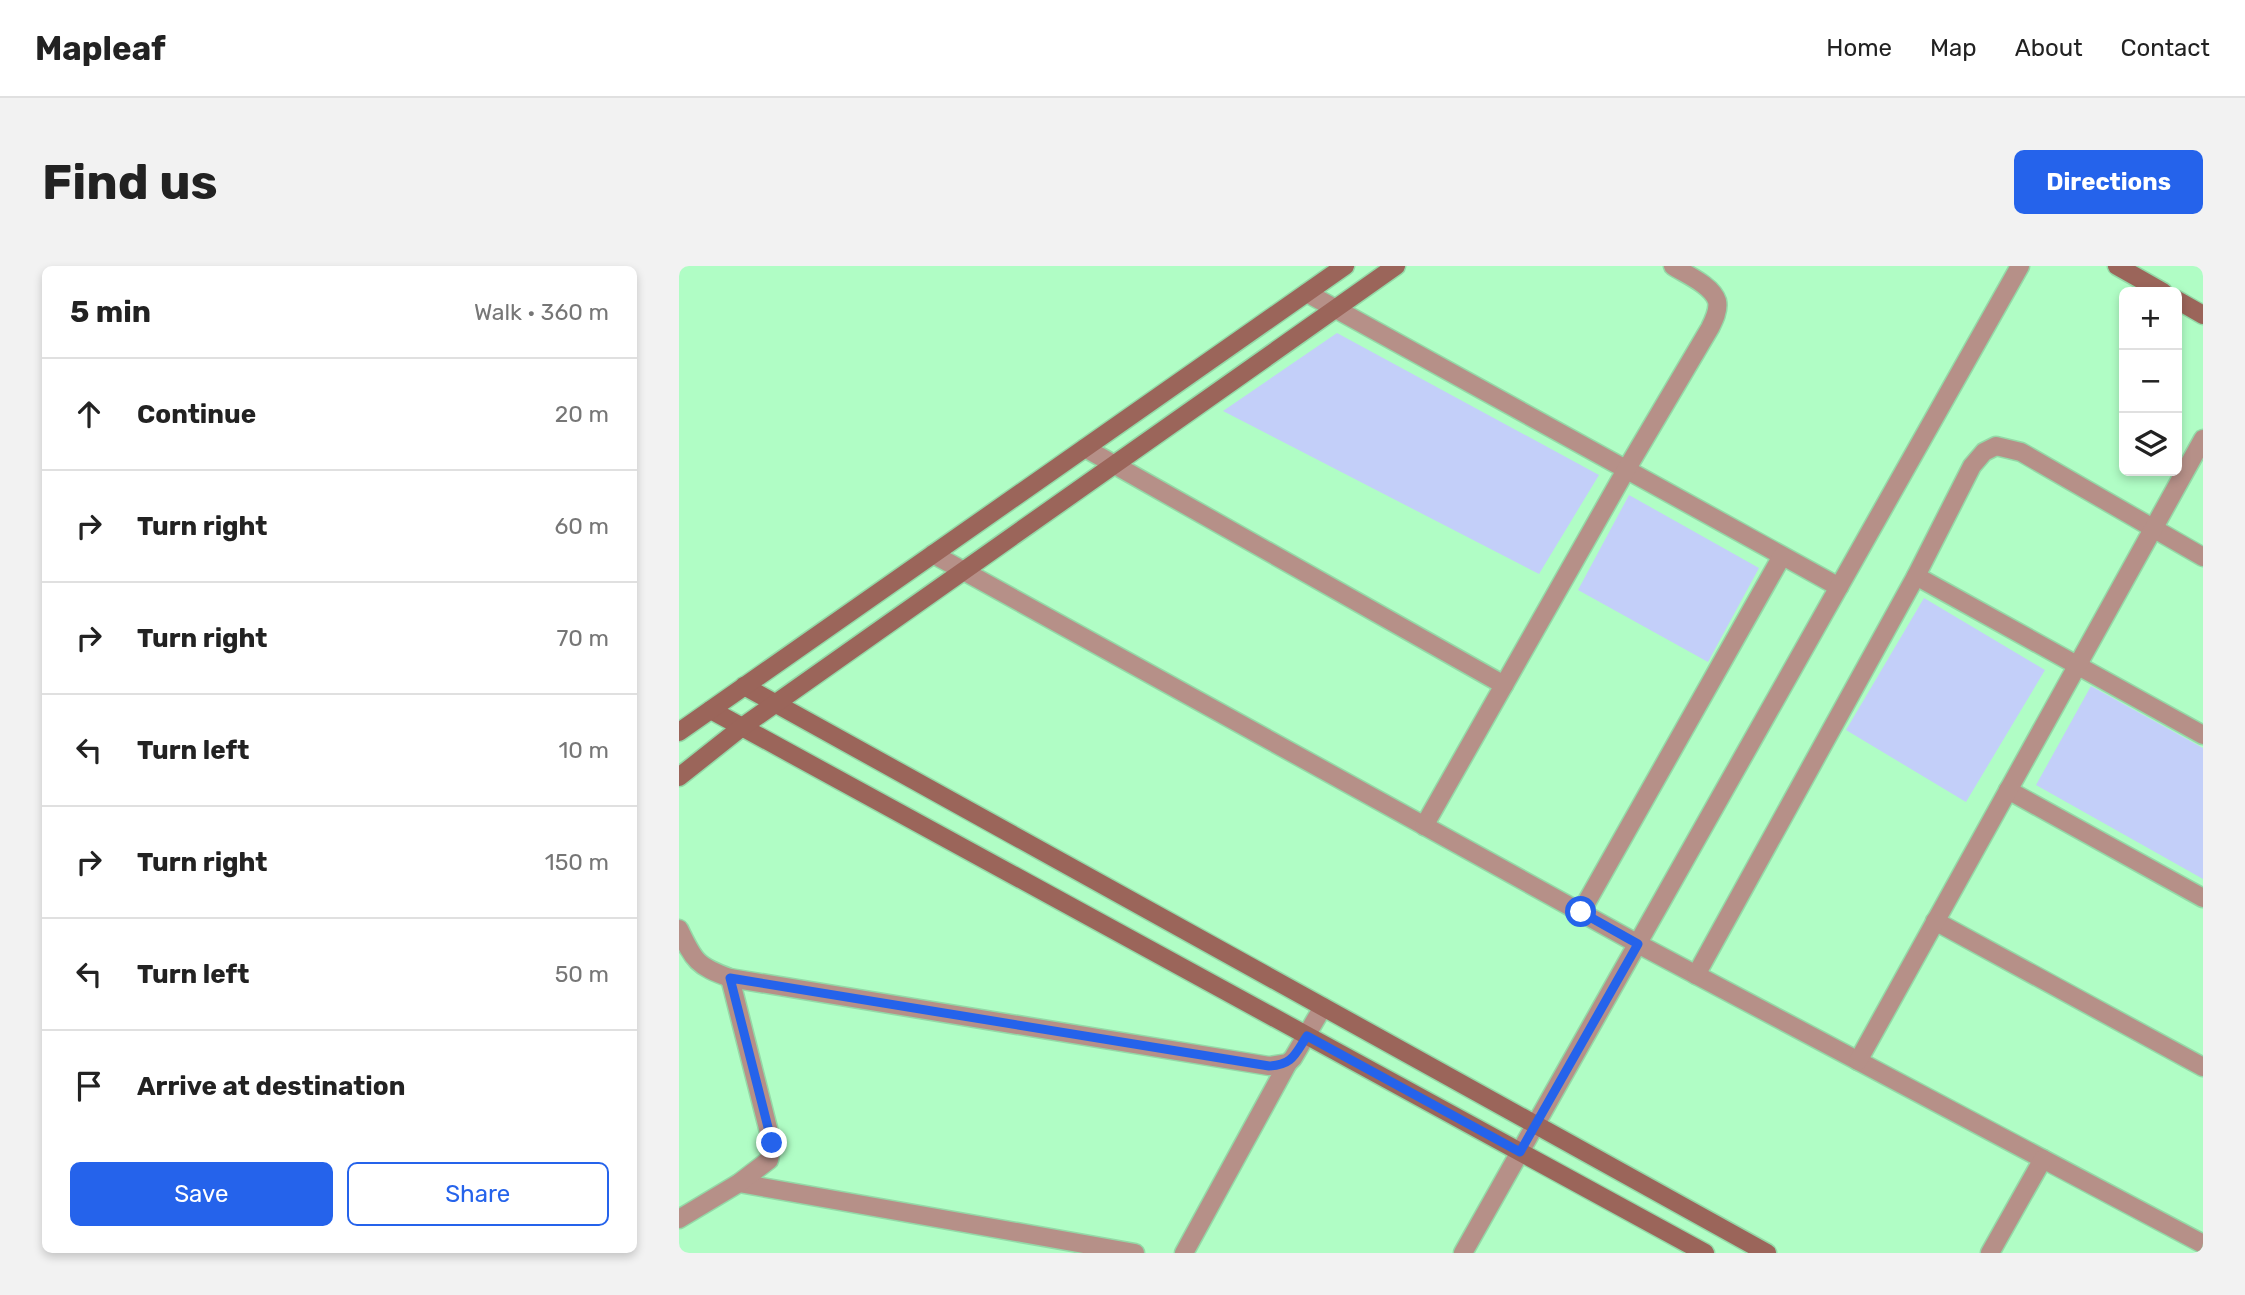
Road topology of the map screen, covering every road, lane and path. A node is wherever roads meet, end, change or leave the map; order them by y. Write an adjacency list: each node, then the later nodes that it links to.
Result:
1 (1345, 266): 7 (street)
2 (1396, 266): 9 (street)
3 (1673, 266): 14 (street)
4 (2020, 266): 21 (street)
5 (2116, 266): 6 (street)
6 (2154, 287)
7 (1307, 293): 9 (street); 12 (street)
8 (2182, 303): 10 (street)
9 (1336, 309): 13 (street); 14 (street)
10 (2203, 315)
11 (2203, 439): 15 (street)
12 (1084, 449): 13 (street); 16 (street)
13 (1114, 465): 19 (street); 23 (street)
14 (1626, 470): 17 (street); 23 (street)
15 (2153, 529): 18 (street); 20 (street); 22 (street)
16 (933, 554): 19 (street); 24 (street)
17 (1782, 556): 21 (street); 34 (street)
18 (2203, 557)
19 (963, 571): 25 (street); 32 (street)
20 (1916, 576): 22 (street); 38 (street)
21 (1839, 587): 37 (street)
22 (2078, 665): 29 (street); 31 (street)
23 (1504, 685): 32 (street)
24 (744, 686): 25 (street); 26 (street)
25 (775, 703): 27 (street); 40 (street)
26 (711, 710): 27 (street); 28 (street)
27 (741, 727): 30 (street); 41 (street)
28 (679, 732)
29 (2203, 735)
30 (679, 777)
31 (2008, 789): 33 (street); 35 (street)
32 (1424, 826): 34 (street)
33 (2203, 898)
34 (1581, 912): 37 (street)
35 (1935, 921): 42 (street); 44 (street)
36 (679, 929): 39 (street)
37 (1638, 944): 38 (street); 45 (street)
38 (1696, 975): 42 (street)
39 (730, 978): 43 (street); 48 (street)
40 (1323, 1007): 41 (street); 45 (street)
41 (1307, 1036): 43 (street); 46 (street)
42 (1858, 1061): 47 (street)
43 (1288, 1063): 52 (street)
44 (2203, 1067)
45 (1536, 1125): 46 (street); 55 (street)
46 (1520, 1152): 53 (street); 54 (street)
47 (2043, 1159): 50 (street); 56 (street)
48 (739, 1183): 49 (street); 51 (street)
49 (679, 1219)
50 (2203, 1244)
51 (1135, 1253)
52 (1184, 1253)
53 (1463, 1253)
54 (1705, 1253)
55 (1767, 1253)
56 (1990, 1253)

